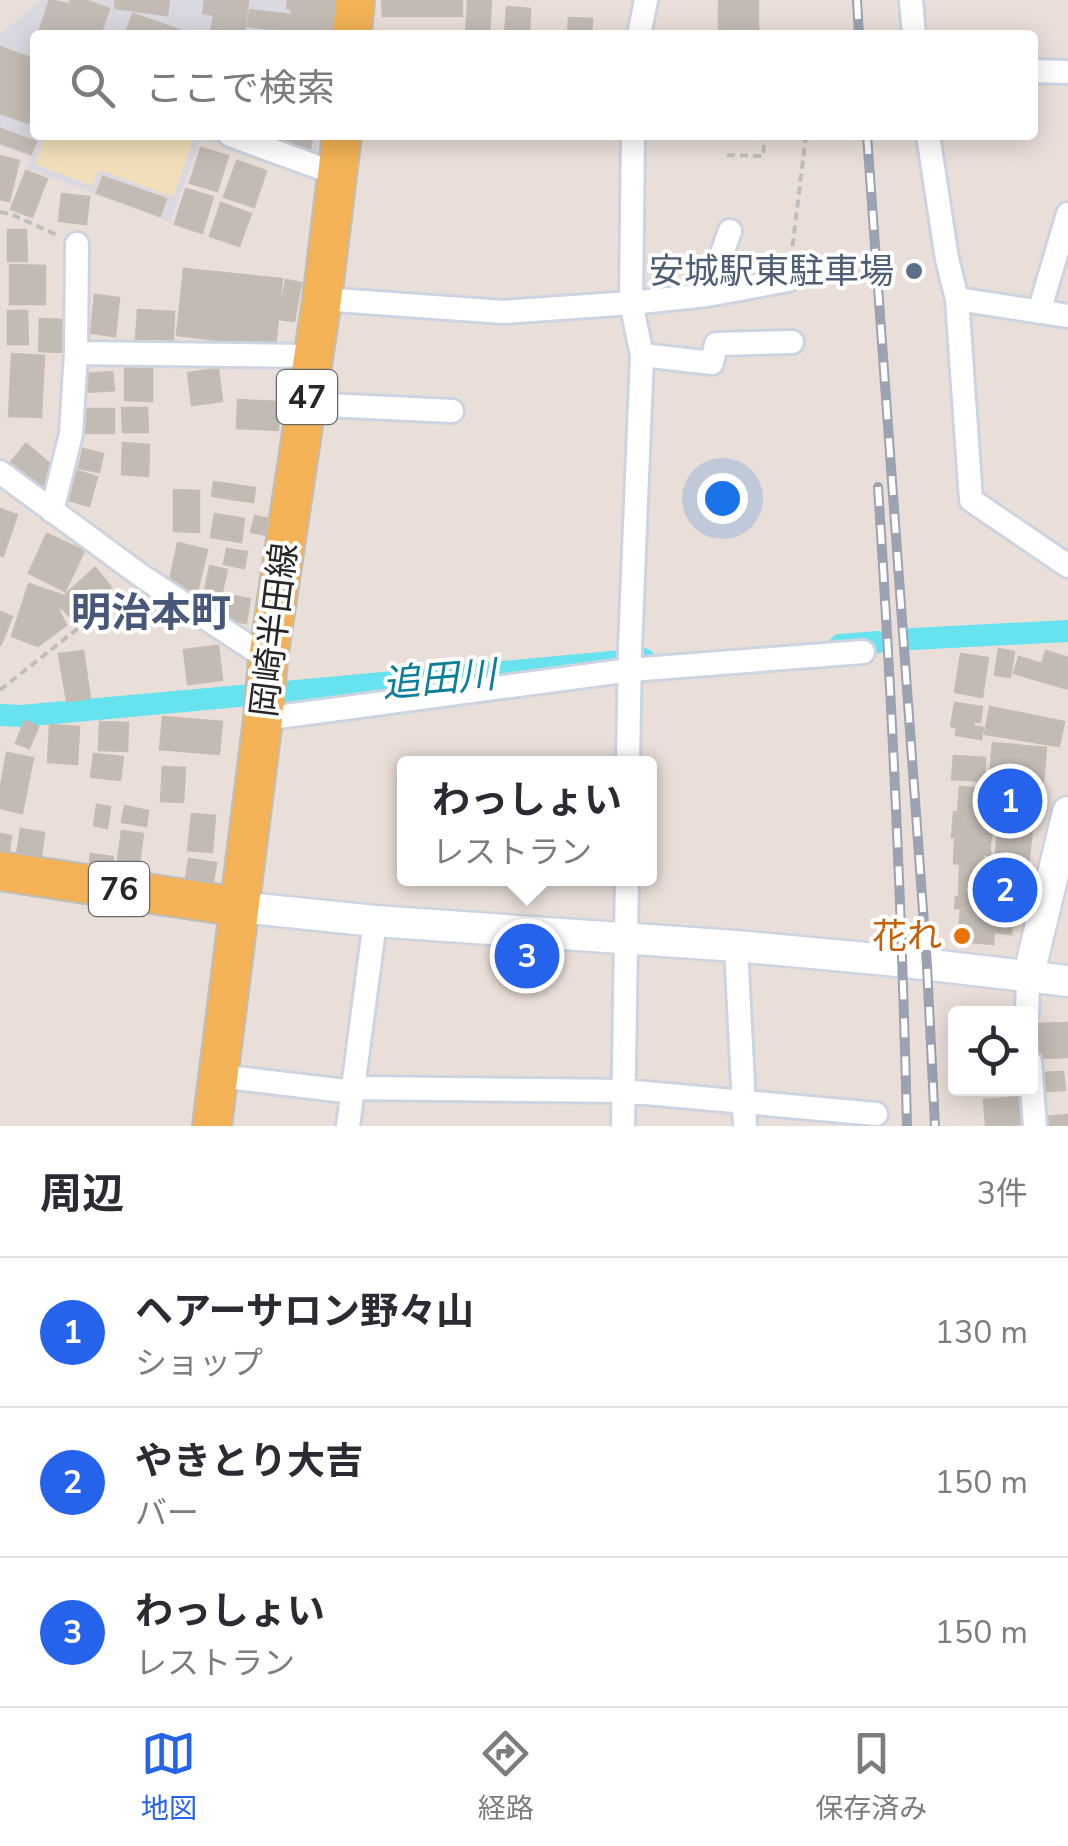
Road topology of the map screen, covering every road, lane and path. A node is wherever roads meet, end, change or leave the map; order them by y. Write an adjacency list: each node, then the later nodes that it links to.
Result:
1 (355, 0): 4 (main road)
2 (646, 0): 5 (street)
3 (911, 0): 6 (street)
4 (352, 30)
5 (640, 30)
6 (914, 30)
7 (1038, 71): 8 (street)
8 (1068, 72)
9 (244, 140): 16 (street)
10 (341, 140): 16 (main road, 岡崎半田線 / 47)
11 (633, 140): 25 (street)
12 (765, 140): 15 (path)
13 (805, 140): 21 (path)
14 (929, 140): 24 (street)
15 (727, 155)
16 (337, 174): 23 (main road, 岡崎半田線 / 47)
17 (0, 212): 20 (path)
18 (1068, 214): 26 (street)
19 (730, 231): 22 (street)
20 (76, 244): 29 (street)
21 (788, 280): 22 (street)
22 (706, 295): 25 (street)
23 (322, 299): 25 (street); 31 (main road, 岡崎半田線 / 47)
24 (957, 299): 26 (street); 36 (street)
25 (632, 304): 30 (street)
26 (1039, 312): 27 (street)
27 (1068, 316)
28 (792, 342): 30 (street)
29 (76, 353): 31 (street); 35 (street)
30 (642, 355): 40 (street)
31 (313, 356): 32 (main road, 岡崎半田線 / 47)
32 (306, 404): 33 (street); 39 (main road, 岡崎半田線 / 47)
33 (452, 411)
34 (0, 472): 35 (street)
35 (52, 510): 37 (street)
36 (1068, 566)
37 (144, 576): 39 (street); 41 (path)
38 (863, 652): 40 (street)
39 (268, 659): 42 (main road, 岡崎半田線 / 47)
40 (630, 662): 42 (street); 43 (street)
41 (0, 690)
42 (263, 719): 47 (main road, 岡崎半田線 / 47)
43 (628, 756)
44 (1068, 812): 51 (street)
45 (0, 871): 47 (main road, 76)
46 (626, 886): 49 (street)
47 (239, 907): 48 (street); 54 (main road, 岡崎半田線 / 47)
48 (375, 921): 49 (street); 55 (street)
49 (626, 939): 50 (street); 56 (street)
50 (736, 946): 51 (street); 58 (street)
51 (1028, 978): 52 (street); 53 (street)
52 (1068, 981)
53 (1027, 1006)
54 (218, 1076): 55 (street); 60 (main road, 岡崎半田線 / 47)
55 (353, 1090): 56 (street); 61 (street)
56 (624, 1091): 58 (street); 62 (street)
57 (1033, 1096): 64 (street)
58 (744, 1101): 59 (street); 63 (street)
59 (876, 1114)
60 (212, 1126)
61 (348, 1126)
62 (622, 1126)
63 (746, 1126)
64 (1035, 1126)

